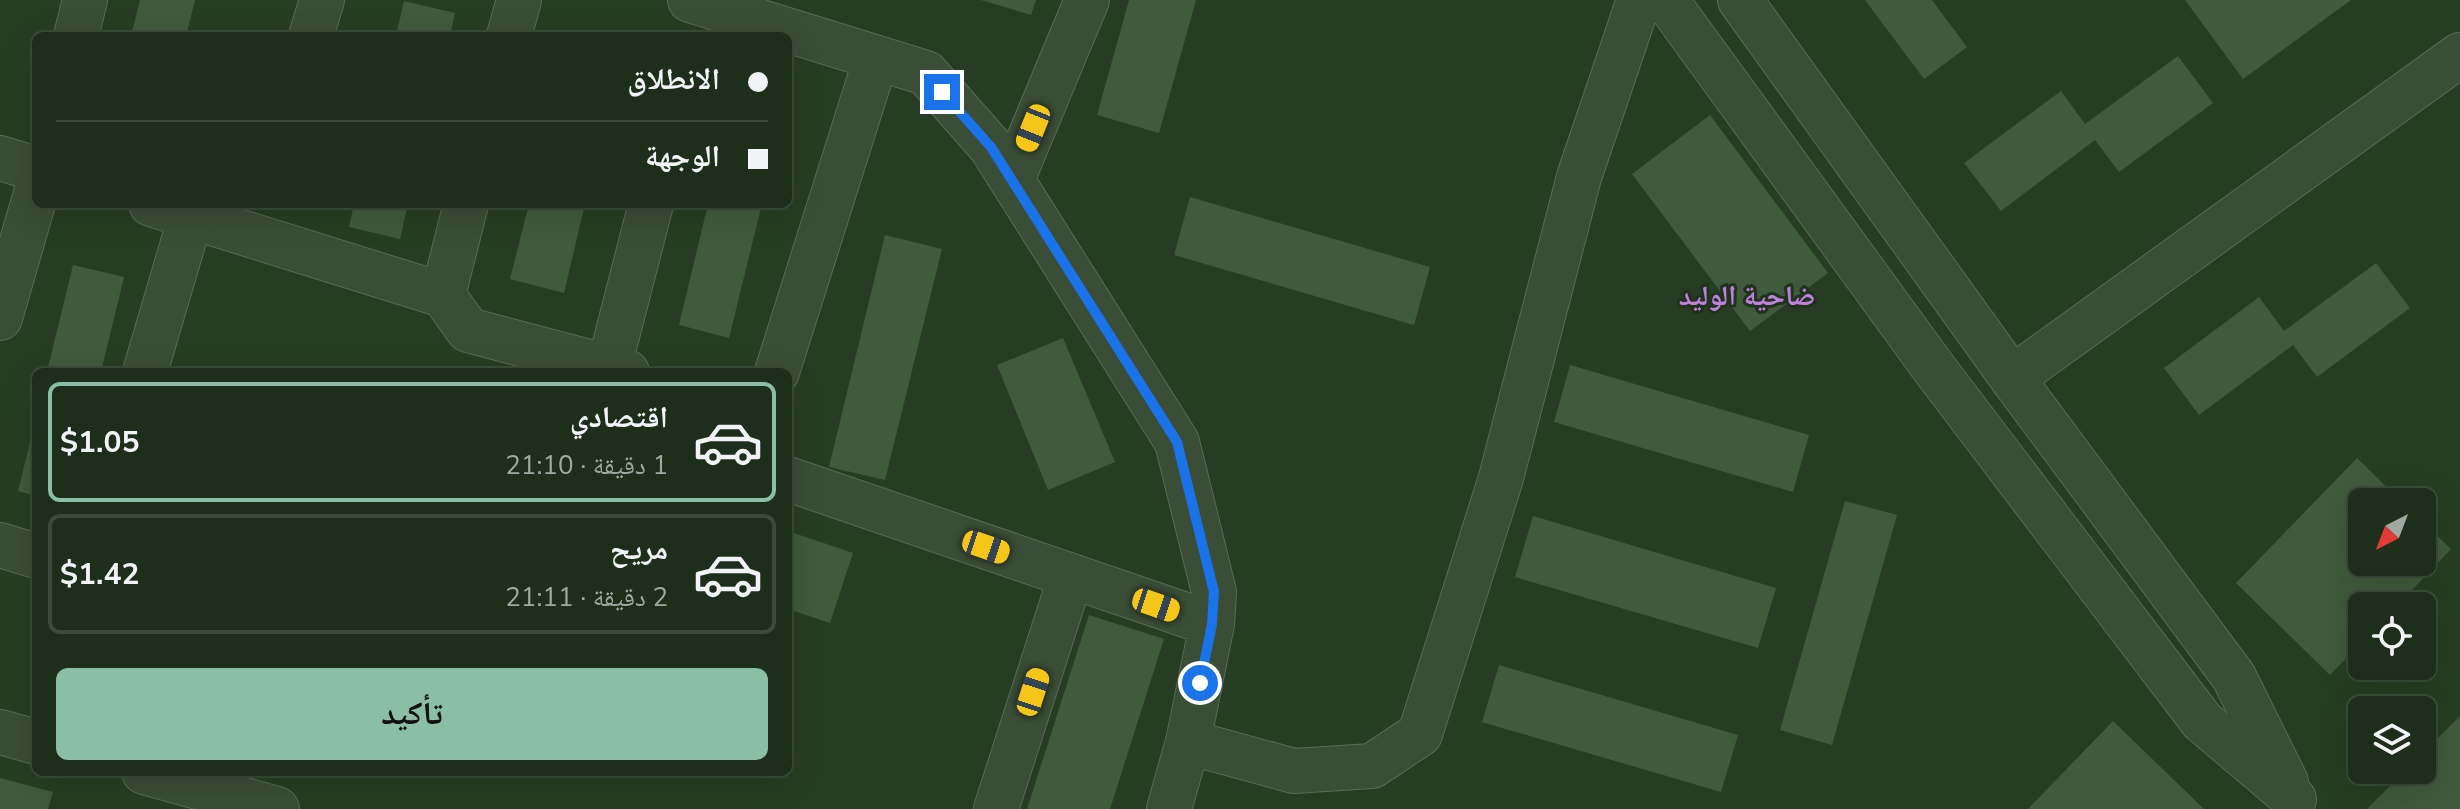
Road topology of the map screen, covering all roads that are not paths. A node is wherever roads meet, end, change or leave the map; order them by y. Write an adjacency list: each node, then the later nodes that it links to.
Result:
1 (85, 0): 9 (street)
2 (322, 0): 10 (street)
3 (519, 0): 11 (street)
4 (1087, 0): 18 (street)
5 (1639, 0): 36 (street)
6 (1666, 0): 30 (street)
7 (1740, 0): 30 (street)
8 (710, 10): 12 (street)
9 (77, 32)
10 (312, 32)
11 (510, 32)
12 (785, 32)
13 (792, 34): 15 (street)
14 (2460, 55): 30 (street)
15 (876, 59): 18 (street); 29 (street)
16 (0, 158): 17 (street)
17 (32, 168)
18 (1012, 180): 35 (street)
19 (32, 207): 25 (street)
20 (465, 208): 24 (street)
21 (650, 208): 28 (street)
22 (171, 210): 23 (street); 26 (street)
23 (256, 219): 24 (street)
24 (443, 295): 27 (street)
25 (0, 318)
26 (146, 368)
27 (610, 368)
28 (618, 368)
29 (778, 368)
30 (2012, 378)
31 (792, 480): 34 (street)
32 (0, 545): 33 (street)
33 (32, 555)
34 (1071, 576): 35 (street); 39 (street)
35 (1212, 624): 36 (street)
36 (1188, 742): 40 (street)
37 (158, 776): 38 (street)
38 (277, 809)
39 (996, 809)
40 (1169, 809)

